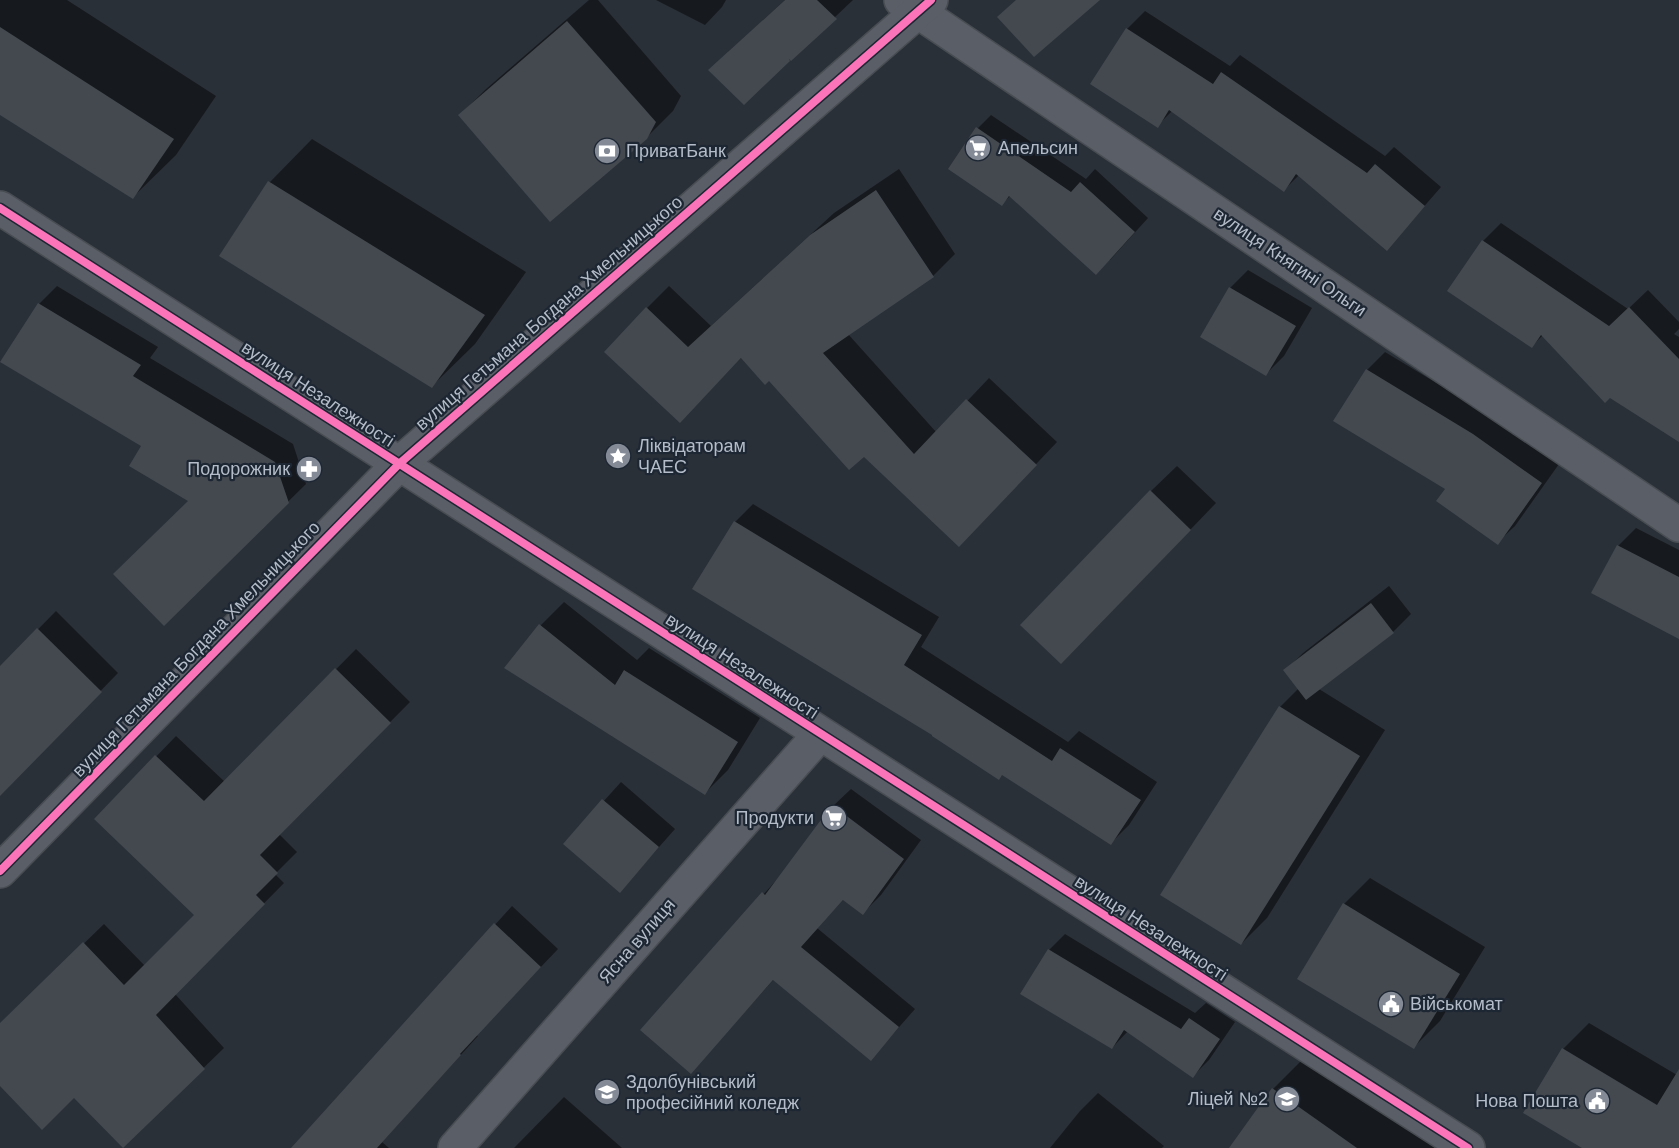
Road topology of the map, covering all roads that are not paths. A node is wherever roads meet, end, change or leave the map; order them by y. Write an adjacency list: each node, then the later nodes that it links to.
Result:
1 (913, 3): 3 (street, вулиця Гетьмана Богдана Хмельницького); 4 (street, вулиця Княгині Ольги)
2 (0, 208): 3 (street, вулиця Незалежності)
3 (391, 458): 5 (street, вулиця Незалежності); 6 (street, вулиця Гетьмана Богдана Хмельницького); 7 (street, вулиця Гетьмана Богдана Хмельницького)
4 (1679, 525)
5 (820, 734): 8 (street, Ясна вулиця); 9 (street, вулиця Незалежності)
6 (0, 844)
7 (0, 871)
8 (455, 1148)
9 (1468, 1148)

